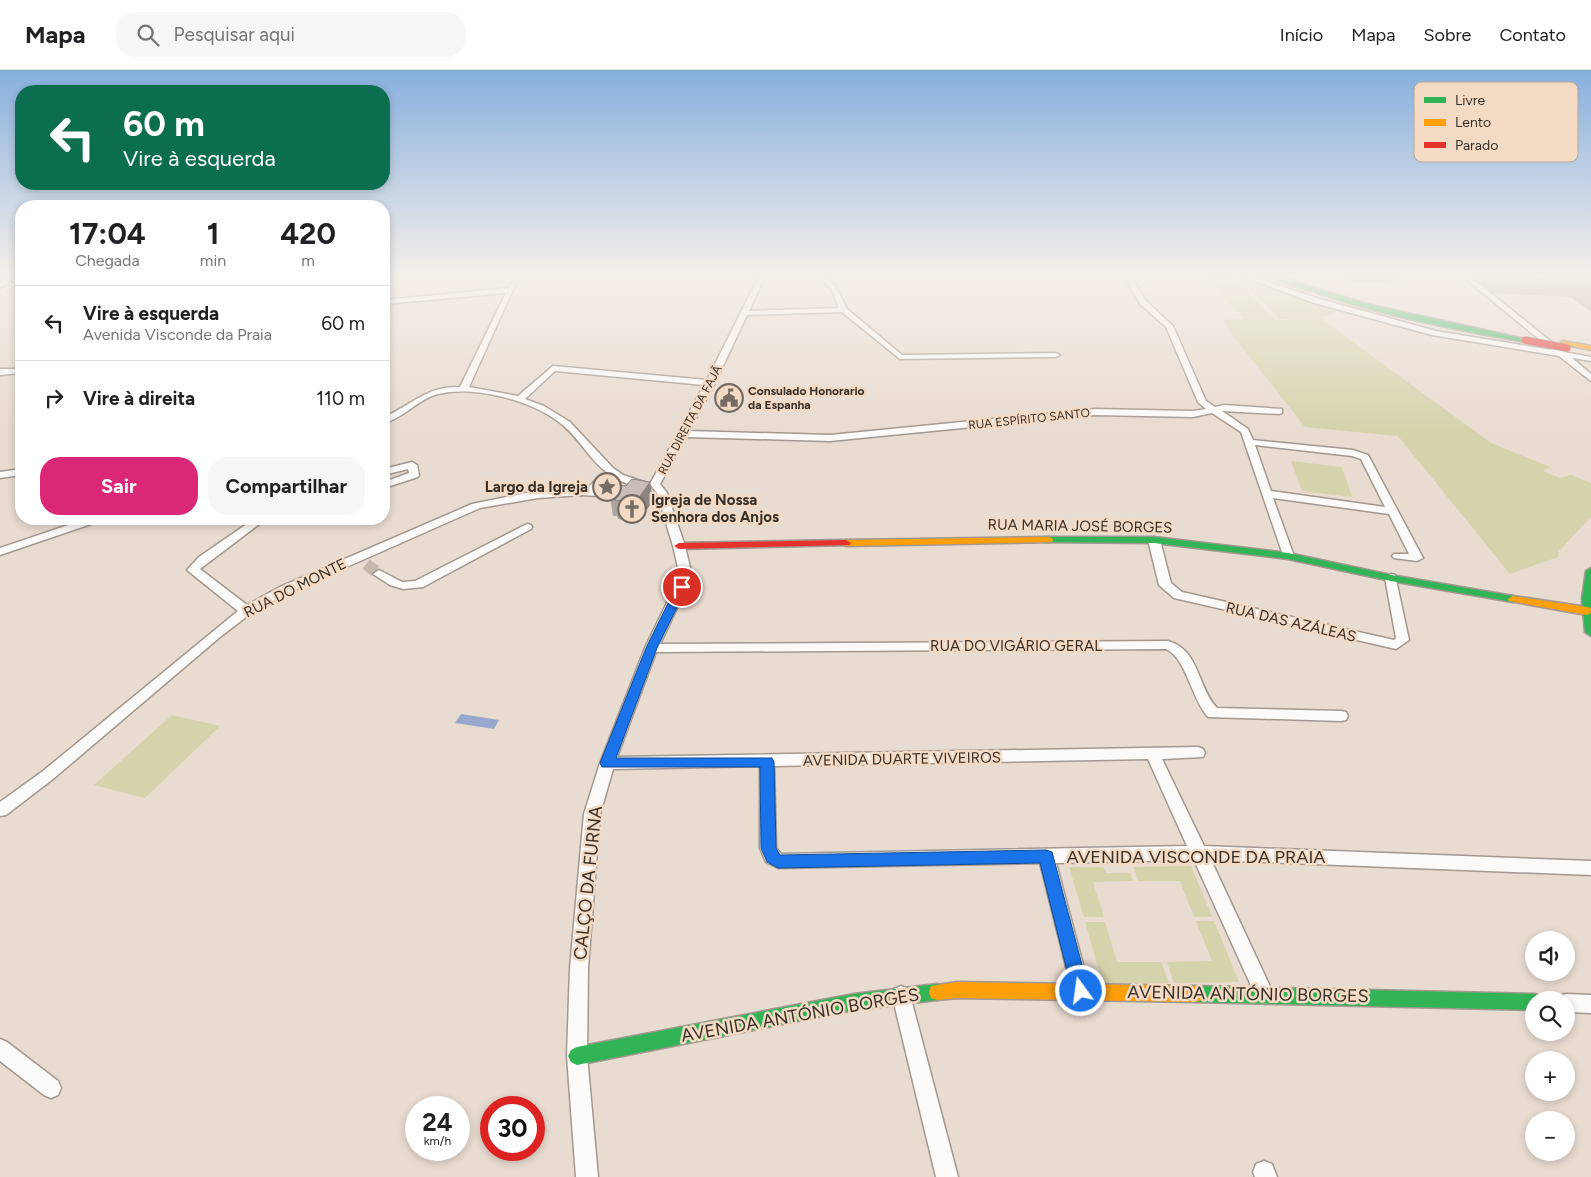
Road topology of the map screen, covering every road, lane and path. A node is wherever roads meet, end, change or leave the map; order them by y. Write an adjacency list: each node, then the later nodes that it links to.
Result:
1 (493, 327): 19 (street)
2 (738, 327): 18 (street, RUA DIREITA DA FAJÃ)
3 (863, 327): 13 (street)
4 (1169, 327): 21 (street)
5 (1408, 327): 10 (street)
6 (1458, 327): 9 (main road)
7 (1468, 327): 9 (main road)
8 (1535, 327): 10 (street)
9 (1524, 338): 10 (main road, bridge)
10 (1564, 348): 11 (main road); 12 (main road); 14 (street); 17 (street)
11 (1591, 348)
12 (1591, 352)
13 (1056, 355)
14 (1591, 359)
15 (15, 371): 16 (street)
16 (0, 372)
17 (1591, 378)
18 (711, 383): 20 (street); 24 (street, RUA DIREITA DA FAJÃ)
19 (463, 390): 20 (street); 23 (street)
20 (520, 399): 29 (street)
21 (1213, 409): 22 (street, RUA ESPÍRITO SANTO); 24 (street, RUA ESPÍRITO SANTO); 25 (street)
22 (1279, 411)
23 (390, 417)
24 (681, 434): 32 (street, RUA DIREITA DA FAJÃ)
25 (1249, 442): 34 (street); 35 (street)
26 (390, 470): 30 (street)
27 (15, 473): 28 (street)
28 (0, 475)
29 (614, 476): 31 (street); 33 (street)
30 (390, 483)
31 (638, 484): 32 (street); 33 (street, RUA DO MONTE)
32 (656, 484): 40 (street, CALÇO DA FURNA)
33 (590, 492): 47 (street, RUA DO MONTE)
34 (1267, 494): 35 (street); 42 (street)
35 (1393, 510): 43 (street)
36 (79, 525): 41 (street)
37 (253, 525): 47 (street)
38 (527, 527): 45 (street)
39 (1154, 540): 40 (main road, RUA MARIA JOSÉ BORGES); 42 (main road, RUA MARIA JOSÉ BORGES); 46 (street, RUA DAS AZÁLEAS)
40 (679, 546): 50 (street, CALÇO DA FURNA)
41 (0, 552)
42 (1288, 556): 46 (main road, RUA MARIA JOSÉ BORGES)
43 (1398, 556)
44 (1591, 571): 48 (main road)
45 (379, 574)
46 (1392, 578): 48 (main road, RUA MARIA JOSÉ BORGES)
47 (246, 611): 56 (street, RUA DO MONTE)
48 (1587, 611): 49 (main road)
49 (1591, 632)
50 (651, 648): 51 (street, RUA DO VIGÁRIO GERAL); 55 (street, CALÇO DA FURNA)
51 (1341, 716)
52 (1152, 753): 53 (street, AVENIDA DUARTE VIVEIROS); 54 (street, AVENIDA DUARTE VIVEIROS); 57 (street)
53 (1198, 753)
54 (767, 762): 55 (street, AVENIDA DUARTE VIVEIROS); 58 (street, AVENIDA VISCONDE DA PRAIA)
55 (607, 763): 67 (street, CALÇO DA FURNA)
56 (0, 810)
57 (1198, 853): 58 (street, AVENIDA VISCONDE DA PRAIA); 59 (street, AVENIDA VISCONDE DA PRAIA); 62 (street)
58 (1046, 856): 60 (street)
59 (1591, 868)
60 (1081, 991): 61 (main road, AVENIDA ANTÓNIO BORGES); 62 (main road, AVENIDA ANTÓNIO BORGES)
61 (901, 994): 67 (main road, AVENIDA ANTÓNIO BORGES); 70 (street)
62 (1265, 995): 63 (main road, AVENIDA ANTÓNIO BORGES)
63 (1525, 1002)
64 (1575, 1003): 65 (street)
65 (1591, 1004)
66 (0, 1049): 68 (street)
67 (577, 1056): 69 (street, CALÇO DA FURNA)
68 (51, 1088)
69 (587, 1177)
70 (947, 1177)

